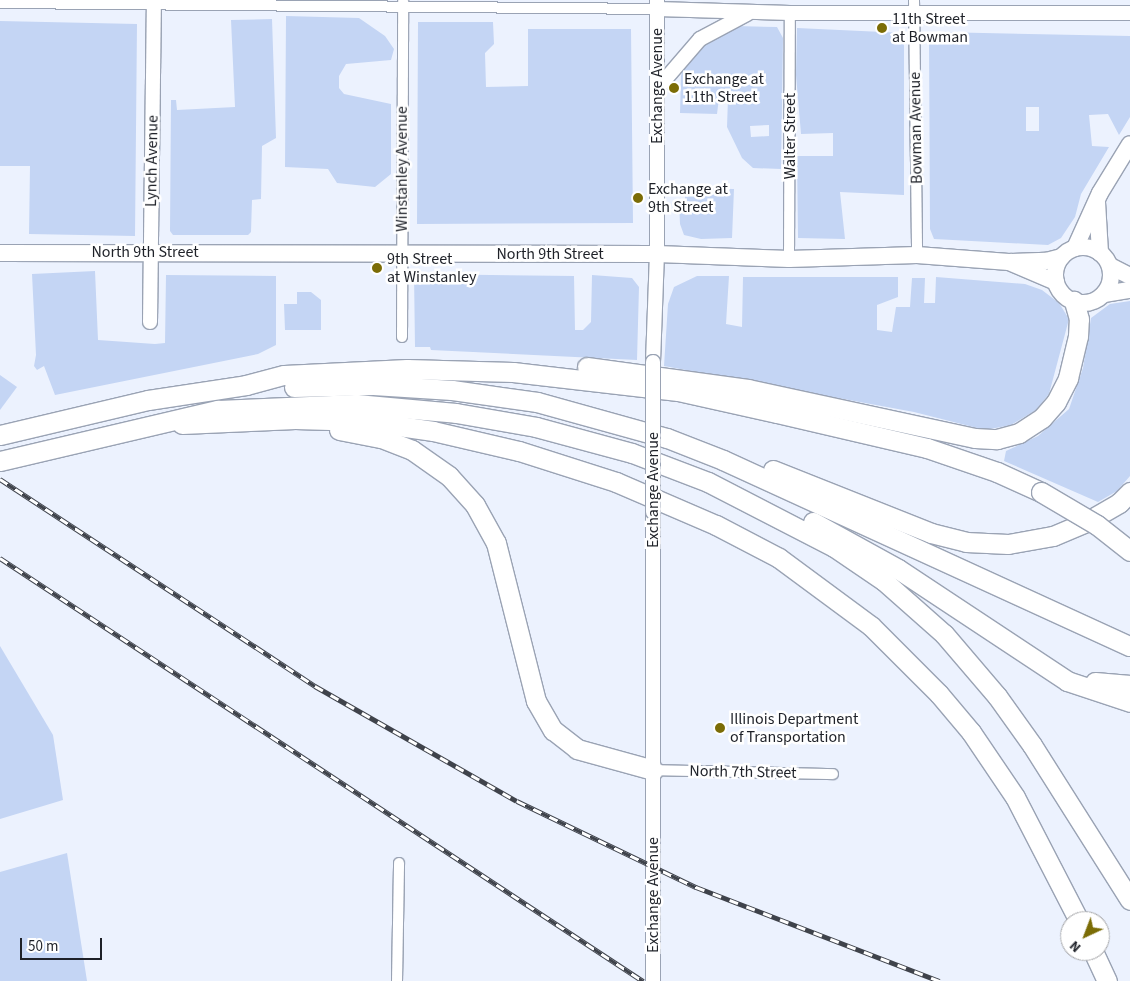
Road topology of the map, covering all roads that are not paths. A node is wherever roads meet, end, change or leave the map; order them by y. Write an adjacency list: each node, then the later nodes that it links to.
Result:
1 (154, 1): 2 (street); 3 (street); 13 (street, Lynch Avenue)
2 (403, 2): 4 (street); 14 (street, Winstanley Avenue)
3 (0, 3)
4 (657, 4): 6 (street); 9 (street, Exchange Avenue)
5 (914, 7): 7 (street); 8 (street); 18 (street, Bowman Avenue)
6 (750, 12): 7 (street); 9 (street)
7 (790, 13): 19 (street, Walter Street)
8 (1130, 13)
9 (657, 89): 17 (street, Exchange Avenue)
10 (1130, 144): 11 (main road)
11 (1097, 202): 15 (main road); 16 (main road)
12 (0, 252): 13 (main road, North 9th Street)
13 (152, 252): 14 (main road, North 9th Street); 27 (street, Lynch Avenue)
14 (401, 253): 17 (main road, North 9th Street); 28 (street, Winstanley Avenue)
15 (1068, 253): 16 (main road); 20 (main road, North 9th Street); 23 (main road)
16 (1100, 253): 21 (main road)
17 (657, 254): 19 (main road, North 9th Street); 43 (street, Exchange Avenue, bridge)
18 (917, 255): 19 (main road, North 9th Street); 20 (main road, North 9th Street)
19 (789, 259)
20 (1009, 262): 23 (main road, North 9th Street)
21 (1110, 266): 22 (main road); 25 (main road)
22 (1130, 276)
23 (1056, 282): 26 (main road)
24 (1130, 290): 25 (main road)
25 (1104, 294): 26 (main road)
26 (1074, 301): 29 (highway)
27 (150, 322)
28 (402, 337)
29 (467, 370): 30 (highway); 38 (highway, bridge)
30 (246, 385): 33 (highway); 35 (highway)
31 (295, 420): 32 (highway); 43 (highway); 47 (highway)
32 (170, 423): 34 (highway); 36 (highway)
33 (0, 435)
34 (632, 453): 40 (highway); 46 (highway)
35 (723, 460): 37 (highway); 39 (highway)
36 (0, 461)
37 (1130, 492)
38 (1130, 551)
39 (1130, 646)
40 (1046, 668): 41 (highway); 42 (highway)
41 (1130, 684)
42 (1130, 702)
43 (653, 770): 44 (street, North 7th Street); 50 (street, Exchange Avenue)
44 (833, 774)
45 (399, 863): 49 (street)
46 (1130, 900)
47 (1074, 911)
48 (1098, 961): 51 (highway)
49 (397, 981)
50 (653, 981)
51 (1107, 981)

